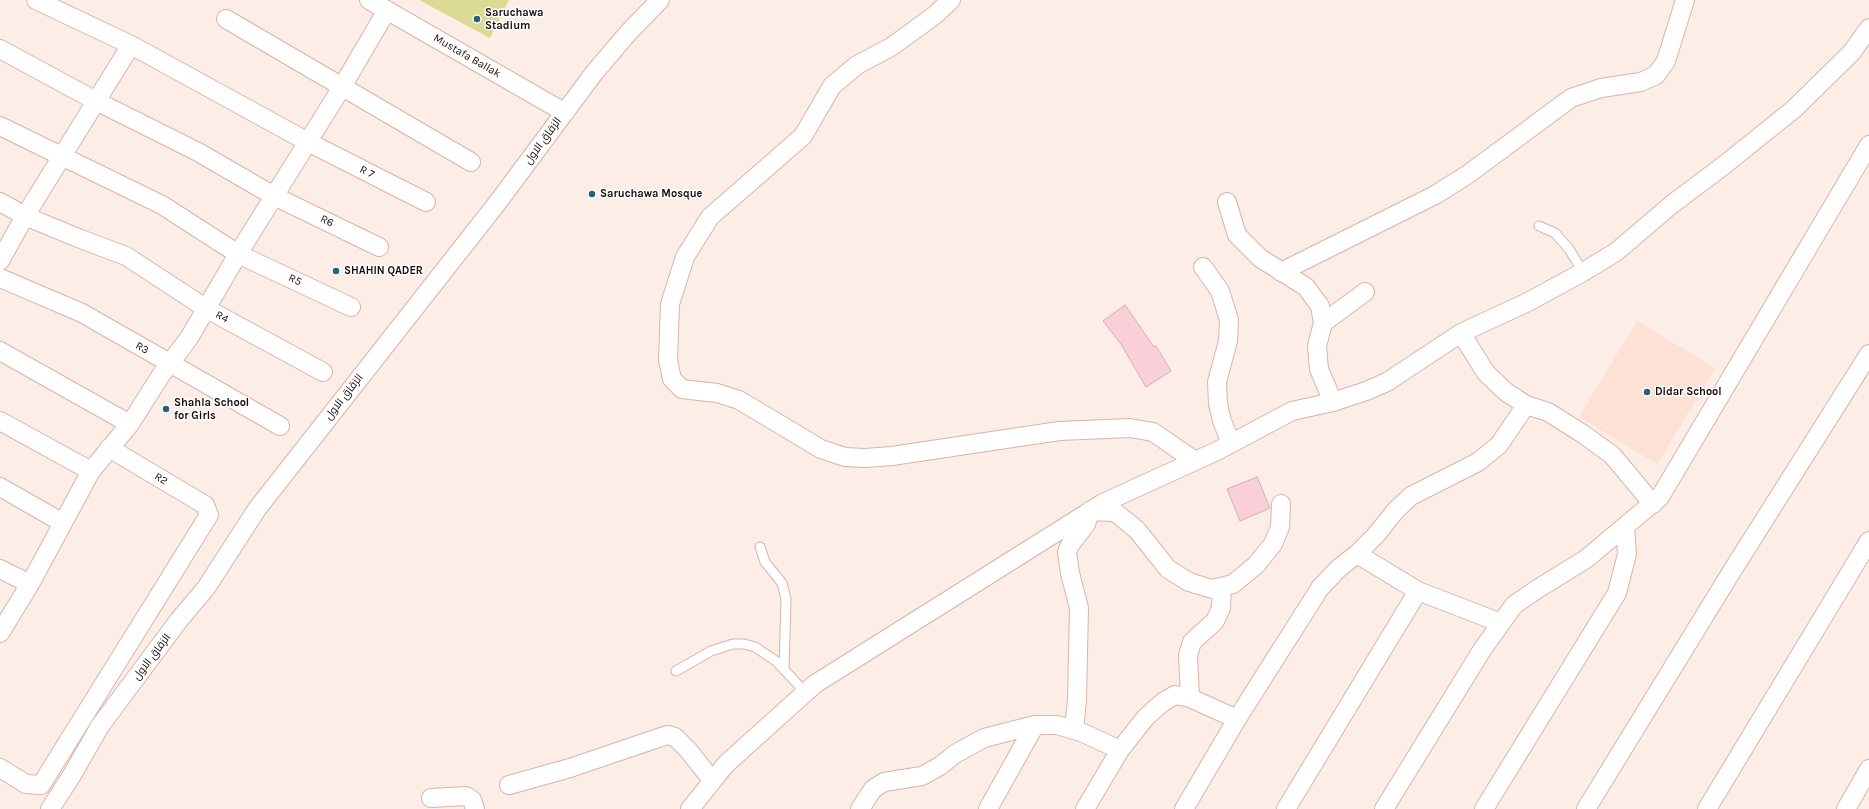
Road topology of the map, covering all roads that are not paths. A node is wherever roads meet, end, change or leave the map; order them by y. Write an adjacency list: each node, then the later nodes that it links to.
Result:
1 (36, 0): 9 (street, R 7)
2 (369, 0): 6 (street, Mustafa Ballak)
3 (660, 0): 13 (street, الزقاق الاول)
4 (951, 0): 48 (street)
5 (1685, 0): 29 (street)
6 (387, 10): 11 (street); 13 (street, Mustafa Ballak)
7 (226, 19): 11 (street)
8 (1868, 33): 30 (street)
9 (131, 44): 12 (street); 15 (street, R 7)
10 (0, 49): 12 (street, R6)
11 (342, 87): 15 (street); 18 (street)
12 (96, 101): 17 (street); 19 (street, R6)
13 (564, 112): 78 (street, الزقاق الاول)
14 (0, 126): 17 (street, R5)
15 (308, 142): 19 (street); 21 (street, R 7)
16 (1869, 145): 52 (street)
17 (62, 156): 23 (street); 26 (street, R5)
18 (471, 162)
19 (274, 196): 25 (street, R6); 26 (street)
20 (0, 202): 23 (street, R4)
21 (426, 202)
22 (1226, 202): 29 (street)
23 (25, 216): 27 (street); 34 (street, R4)
24 (1539, 226): 30 (lane)
25 (379, 247)
26 (238, 254): 33 (street, R5); 34 (street)
27 (0, 261)
28 (1203, 267): 46 (street)
29 (1281, 272): 35 (street)
30 (1583, 272): 36 (street)
31 (0, 278): 39 (street, R3)
32 (1365, 292): 35 (street)
33 (351, 307)
34 (207, 309): 39 (street); 40 (street, R4)
35 (1323, 323): 41 (street)
36 (1461, 333): 41 (street); 42 (street)
37 (0, 351): 44 (street)
38 (1869, 354): 88 (street)
39 (170, 364): 44 (street); 45 (street, R3)
40 (322, 372)
41 (1333, 402): 46 (street)
42 (1526, 405): 52 (street); 58 (street)
43 (0, 421): 49 (street)
44 (130, 424): 47 (street)
45 (280, 426)
46 (1231, 443): 48 (street)
47 (109, 448): 49 (street); 73 (street, R2)
48 (1195, 461): 53 (street)
49 (91, 471): 54 (street)
50 (0, 487): 54 (street)
51 (1280, 504): 61 (street)
52 (1653, 504): 55 (street)
53 (1090, 511): 61 (street); 67 (street); 71 (street)
54 (63, 523): 60 (street)
55 (1625, 527): 63 (street); 87 (street)
56 (1869, 541): 89 (street)
57 (760, 547): 65 (lane)
58 (1358, 554): 62 (street); 69 (street)
59 (0, 568): 60 (street)
60 (30, 584): 64 (street)
61 (1222, 587): 68 (street)
62 (1418, 591): 63 (street); 85 (street)
63 (1501, 624): 86 (street)
64 (0, 633)
65 (784, 670): 66 (lane); 67 (lane)
66 (676, 671)
67 (805, 692): 75 (street)
68 (1190, 698): 69 (street); 72 (street)
69 (1237, 719): 84 (street)
70 (1035, 725): 71 (street); 81 (street); 82 (street)
71 (1074, 730): 72 (street)
72 (1120, 750): 83 (street)
73 (0, 768)
74 (1869, 769): 90 (street)
75 (712, 780): 76 (street); 80 (street)
76 (509, 785)
77 (431, 798): 79 (street)
78 (50, 809)
79 (475, 809)
80 (690, 809)
81 (860, 809)
82 (988, 809)
83 (1085, 809)
84 (1184, 809)
85 (1286, 809)
86 (1384, 809)
87 (1484, 809)
88 (1586, 809)
89 (1707, 809)
90 (1846, 809)

